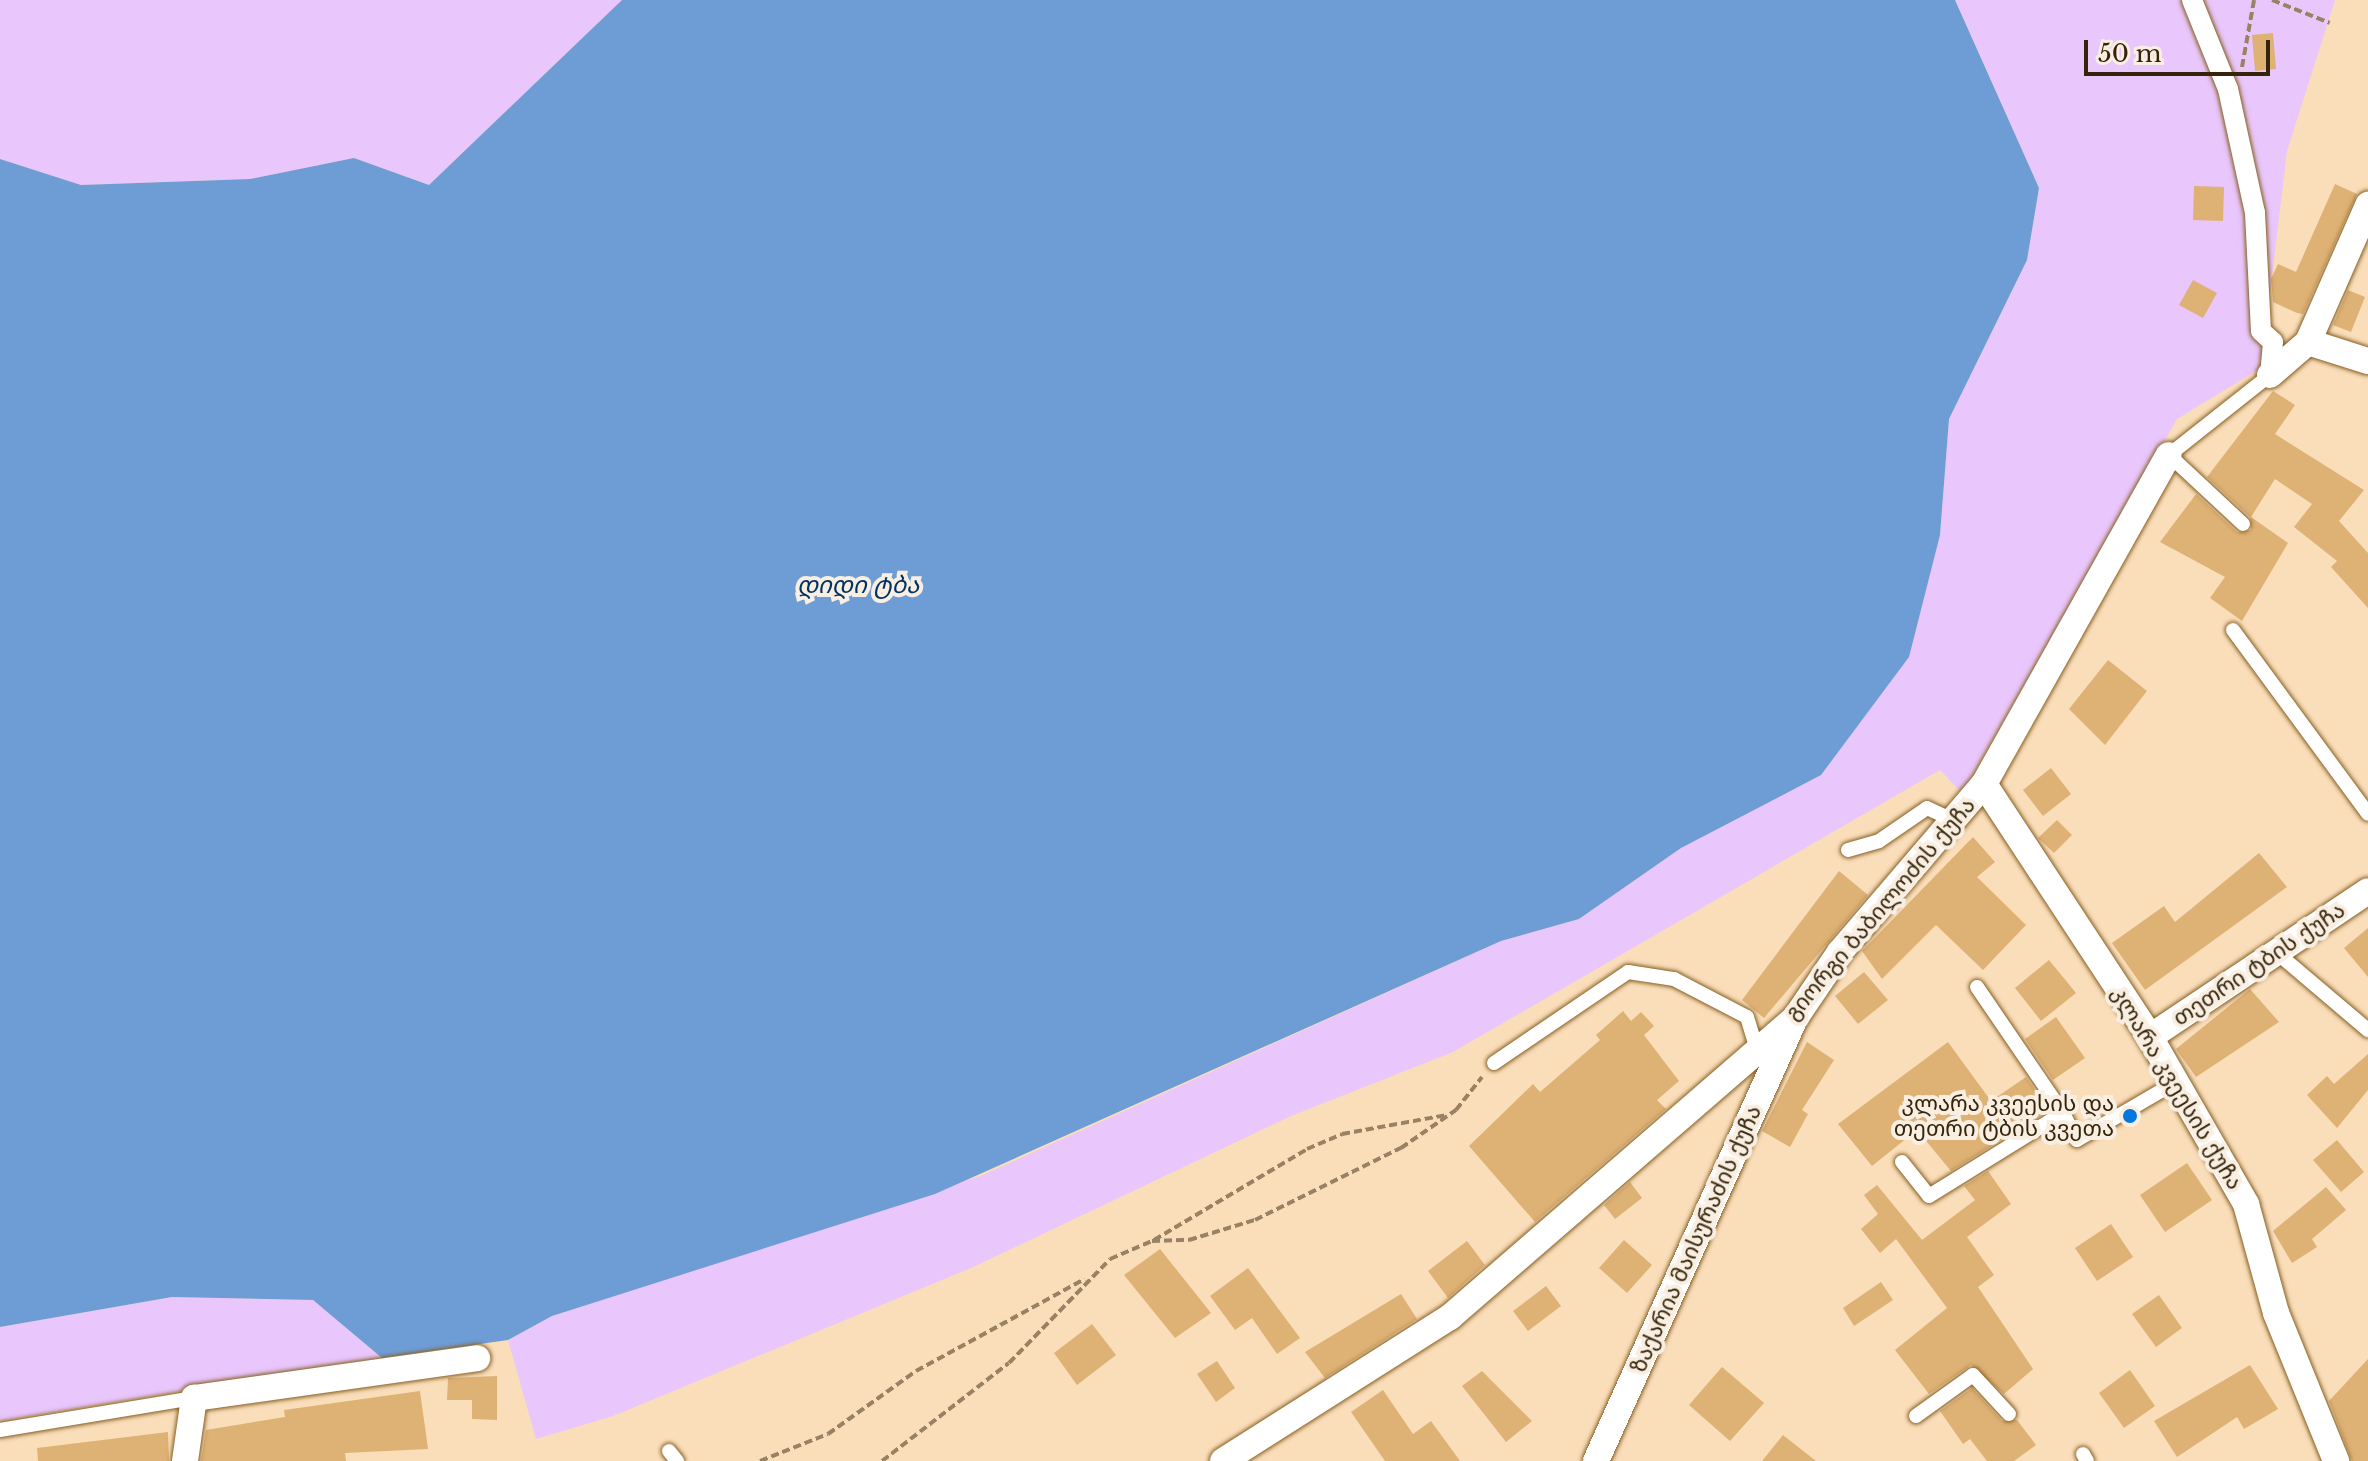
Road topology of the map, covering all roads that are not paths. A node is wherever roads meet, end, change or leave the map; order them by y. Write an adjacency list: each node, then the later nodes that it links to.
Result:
1 (2192, 0): 5 (street)
2 (2368, 205): 3 (street)
3 (2308, 342): 4 (street); 5 (street, გიორგი ბაბილოძის ქუჩა)
4 (2368, 361)
5 (2270, 375): 6 (lane, გიორგი ბაბილოძის ქუჩა)
6 (2169, 455): 7 (lane); 9 (street, გიორგი ბაბილოძის ქუჩა)
7 (2243, 524)
8 (2233, 630): 10 (lane)
9 (1984, 784): 11 (street, გიორგი ბაბილოძის ქუჩა); 18 (street, კლარა კვეესის ქუჩა)
10 (2368, 814)
11 (1953, 820): 12 (lane); 16 (street, გიორგი ბაბილოძის ქუჩა)
12 (1848, 850)
13 (2368, 891): 14 (street, თეთრი ტბის ქუჩა)
14 (2276, 952): 17 (lane); 18 (street, თეთრი ტბის ქუჩა)
15 (1977, 987): 22 (lane)
16 (1796, 1017): 19 (street, გიორგი ბაბილოძის ქუჩა); 31 (street, ზაქარია მაისურაძის ქუჩა)
17 (2368, 1030)
18 (2150, 1037): 21 (street, კლარა კვეესის ქუჩა)
19 (1756, 1046): 20 (lane); 30 (street, გიორგი ბაბილოძის ქუჩა)
20 (1494, 1063)
21 (2173, 1084): 22 (lane); 32 (street, კლარა კვეესის ქუჩა)
22 (2063, 1113): 23 (lane)
23 (1902, 1162)
24 (477, 1358): 25 (street)
25 (194, 1398): 28 (lane); 29 (street)
26 (2009, 1414): 27 (lane)
27 (1916, 1416)
28 (0, 1430)
29 (185, 1461)
30 (1223, 1461)
31 (1596, 1461)
32 (2336, 1461)

